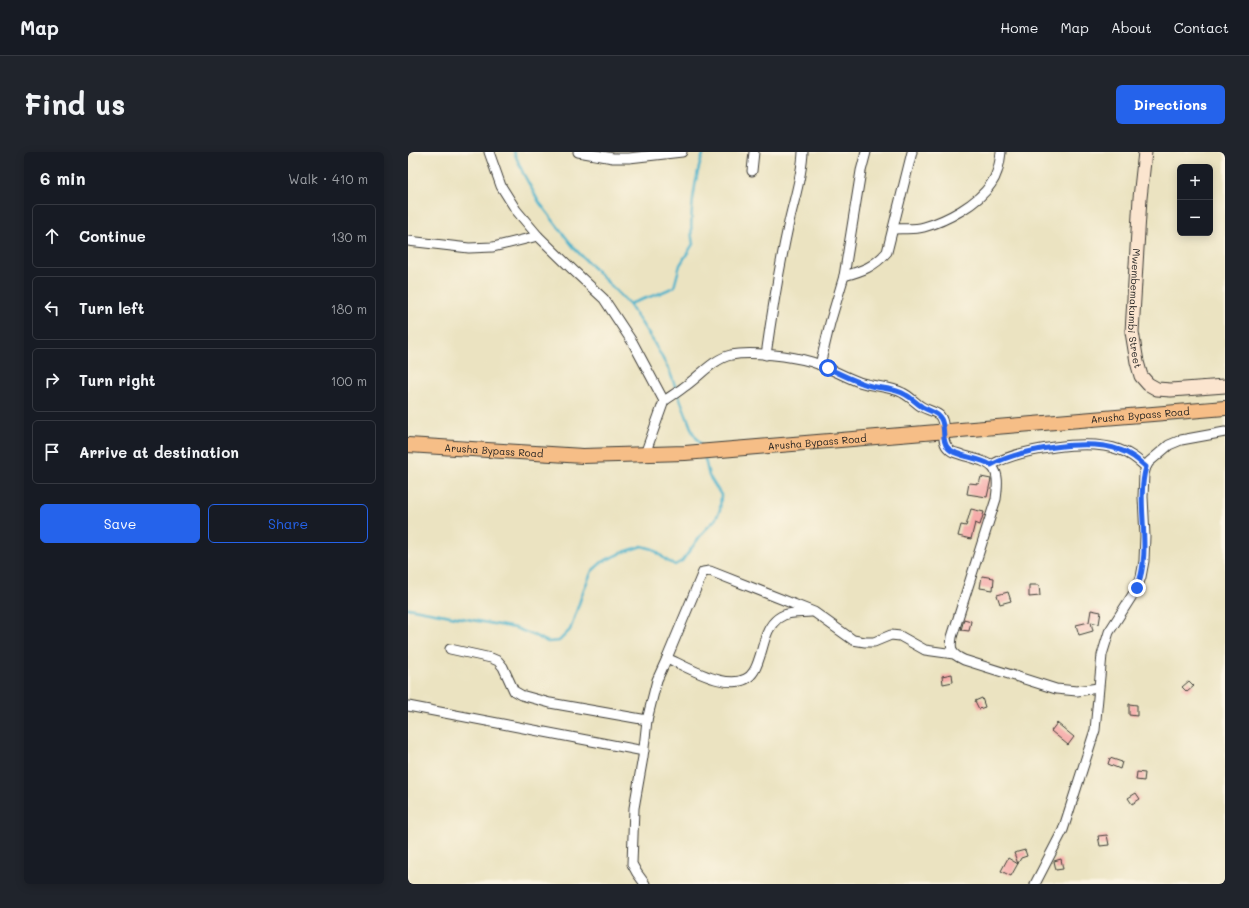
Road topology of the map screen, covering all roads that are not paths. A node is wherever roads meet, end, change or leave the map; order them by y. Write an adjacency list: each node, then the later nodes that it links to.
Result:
1 (489, 152): 13 (street)
2 (578, 152): 10 (street)
3 (682, 152): 10 (street)
4 (754, 152): 11 (street)
5 (803, 152): 16 (street)
6 (866, 152): 15 (street)
7 (912, 152): 12 (street)
8 (1001, 152): 12 (street)
9 (1146, 152): 18 (street, Mwembemakumbi Street)
10 (629, 155)
11 (752, 171)
12 (893, 229): 15 (street)
13 (538, 236): 14 (street); 19 (street)
14 (408, 240)
15 (844, 276): 17 (street)
16 (766, 355): 17 (street); 19 (street)
17 (820, 366): 21 (street)
18 (1225, 386)
19 (664, 401): 24 (street)
20 (1225, 408): 21 (main road, Arusha Bypass Road)
21 (943, 432): 24 (main road, Arusha Bypass Road); 25 (street)
22 (1225, 432): 26 (street)
23 (408, 444): 24 (main road, Arusha Bypass Road)
24 (645, 454)
25 (991, 465): 26 (street); 29 (street)
26 (1146, 467): 31 (street)
27 (814, 612): 29 (street); 30 (street); 30 (street)
28 (450, 649): 33 (street)
29 (954, 654): 31 (street)
30 (667, 658): 33 (street)
31 (1098, 688): 36 (street)
32 (408, 706): 34 (street)
33 (647, 720): 34 (street)
34 (644, 751): 35 (street)
35 (645, 884)
36 (1035, 884)

